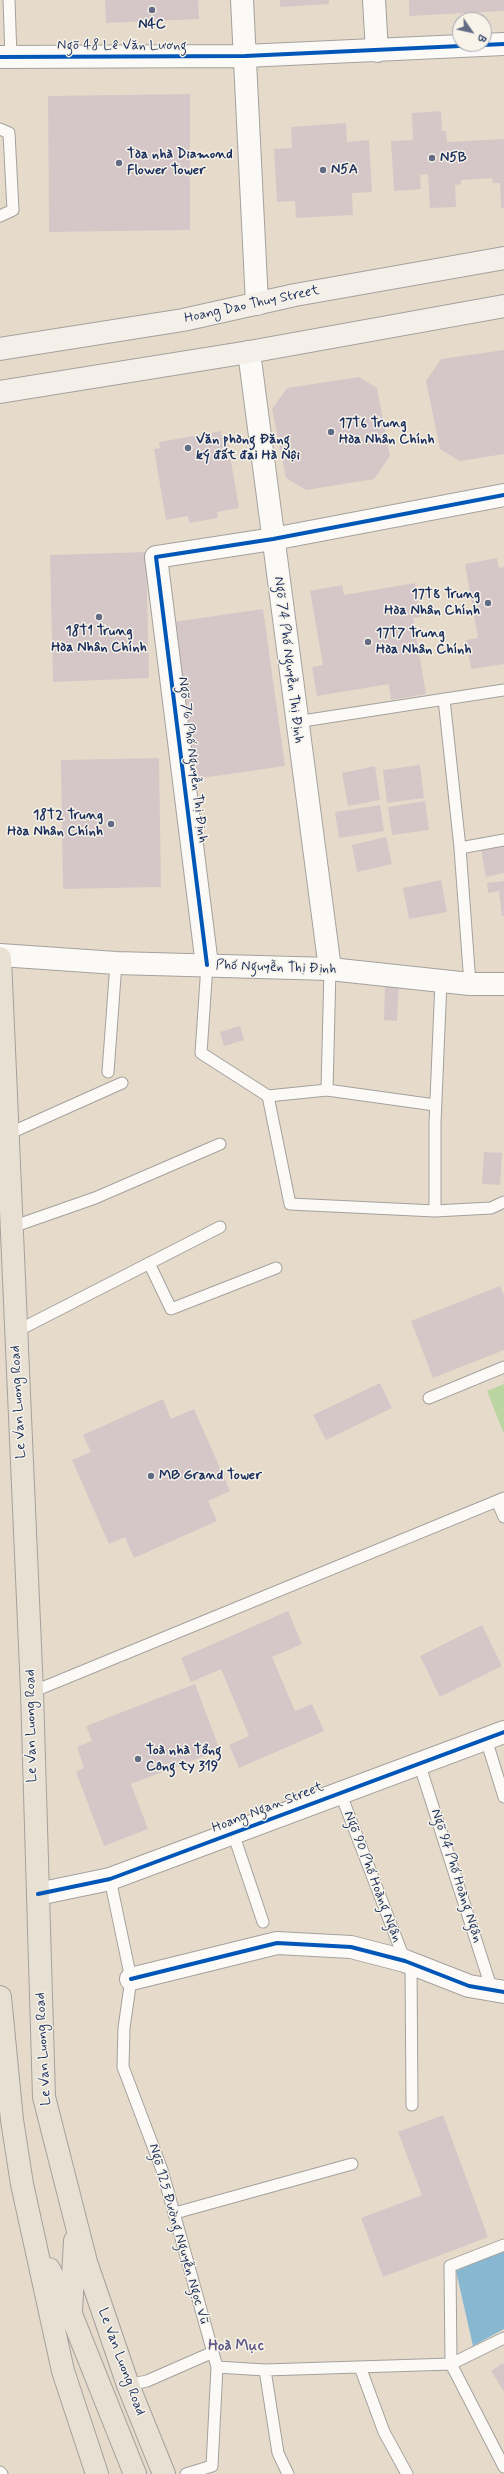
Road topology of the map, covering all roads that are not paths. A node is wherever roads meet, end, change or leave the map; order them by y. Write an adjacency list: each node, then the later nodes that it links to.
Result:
1 (9, 0): 7 (lane)
2 (242, 0): 6 (street)
3 (374, 0): 5 (street)
4 (504, 44): 5 (street, Ngõ 48 Lê Văn Lương)
5 (377, 51): 6 (street, Ngõ 48 Lê Văn Lương)
6 (245, 56): 7 (street, Ngõ 48 Lê Văn Lương); 11 (street)
7 (6, 57)
8 (0, 129): 9 (lane)
9 (0, 216)
10 (504, 258): 11 (main road, Hoang Dao Thuy Street)
11 (257, 304): 13 (main road, Hoang Dao Thuy Street)
12 (504, 306): 14 (main road)
13 (0, 349)
14 (249, 352): 15 (main road); 17 (street, Ngõ 74 Phố Nguyễn Thị Định)
15 (0, 392)
16 (504, 495): 17 (street)
17 (273, 539): 20 (street, Ngõ 74 Phố Nguyễn Thị Định); 26 (street, Ngõ 76 Phố Nguyễn Thị Định)
18 (504, 690): 19 (lane)
19 (444, 699): 20 (lane); 22 (lane)
20 (296, 722): 27 (street, Ngõ 74 Phố Nguyễn Thị Định)
21 (504, 840): 22 (lane)
22 (460, 848): 29 (lane)
23 (0, 955): 25 (street, Phố Nguyễn Thị Định)
24 (0, 958): 36 (main road, Le Van Luong Road)
25 (116, 963): 26 (street, Phố Nguyễn Thị Định); 31 (lane)
26 (207, 965): 27 (street, Phố Nguyễn Thị Định); 34 (lane)
27 (330, 968): 28 (street, Phố Nguyễn Thị Định); 33 (lane)
28 (441, 981): 29 (street, Phố Nguyễn Thị Định); 35 (lane)
29 (470, 984): 30 (street, Phố Nguyễn Thị Định)
30 (504, 984)
31 (108, 1072)
32 (122, 1083): 36 (lane)
33 (327, 1090): 34 (lane); 35 (lane)
34 (268, 1096): 40 (lane)
35 (436, 1105): 40 (lane)
36 (8, 1134): 38 (main road, Le Van Luong Road)
37 (220, 1144): 41 (lane)
38 (6, 1190): 41 (main road, Le Van Luong Road)
39 (504, 1202): 40 (lane)
40 (435, 1211)
41 (12, 1227): 45 (main road, Le Van Luong Road)
42 (220, 1227): 43 (lane)
43 (149, 1262): 44 (lane); 45 (lane)
44 (276, 1268)
45 (15, 1332): 50 (main road, Le Van Luong Road)
46 (504, 1367): 47 (lane)
47 (429, 1398)
48 (501, 1499): 49 (lane); 50 (lane)
49 (504, 1517)
50 (32, 1692): 57 (main road, Le Van Luong Road)
51 (495, 1735): 52 (street, Hoang Ngan Street); 54 (lane)
52 (419, 1762): 53 (street, Hoang Ngan Street); 61 (lane, Ngõ 94 Phố Hoàng Ngân)
53 (340, 1792): 55 (street, Hoang Ngan Street); 59 (lane, Ngõ 90 Phố Hoàng Ngân)
54 (504, 1797)
55 (233, 1833): 56 (street, Hoang Ngan Street); 58 (lane)
56 (110, 1879): 57 (street, Hoang Ngan Street); 60 (lane, Ngõ 125 Đường Nguyễn Ngọc Vũ)
57 (38, 1894): 66 (main road, Le Van Luong Road)
58 (264, 1922)
59 (408, 1962): 60 (street); 61 (street); 63 (lane)
60 (131, 1979): 65 (lane, Ngõ 125 Đường Nguyễn Ngọc Vũ)
61 (498, 1991)
62 (0, 1997): 67 (main road)
63 (412, 2105)
64 (352, 2164): 65 (lane)
65 (175, 2213): 71 (lane, Ngõ 125 Đường Nguyễn Ngọc Vũ)
66 (76, 2228): 69 (main road); 76 (main road, Le Van Luong Road)
67 (34, 2242): 69 (main road); 78 (main road)
68 (504, 2245): 72 (lane)
69 (71, 2314): 79 (main road)
70 (504, 2338): 72 (lane)
71 (211, 2353): 73 (lane, Ngõ 125 Đường Nguyễn Ngọc Vũ); 76 (lane)
72 (451, 2364): 74 (lane); 77 (lane)
73 (217, 2367): 75 (lane); 81 (lane)
74 (360, 2367): 75 (lane); 83 (lane)
75 (265, 2370): 82 (lane)
76 (128, 2385): 80 (main road, Le Van Luong Road)
77 (504, 2468)
78 (97, 2474)
79 (135, 2474)
80 (164, 2474)
81 (186, 2474)
82 (288, 2474)
83 (407, 2474)

